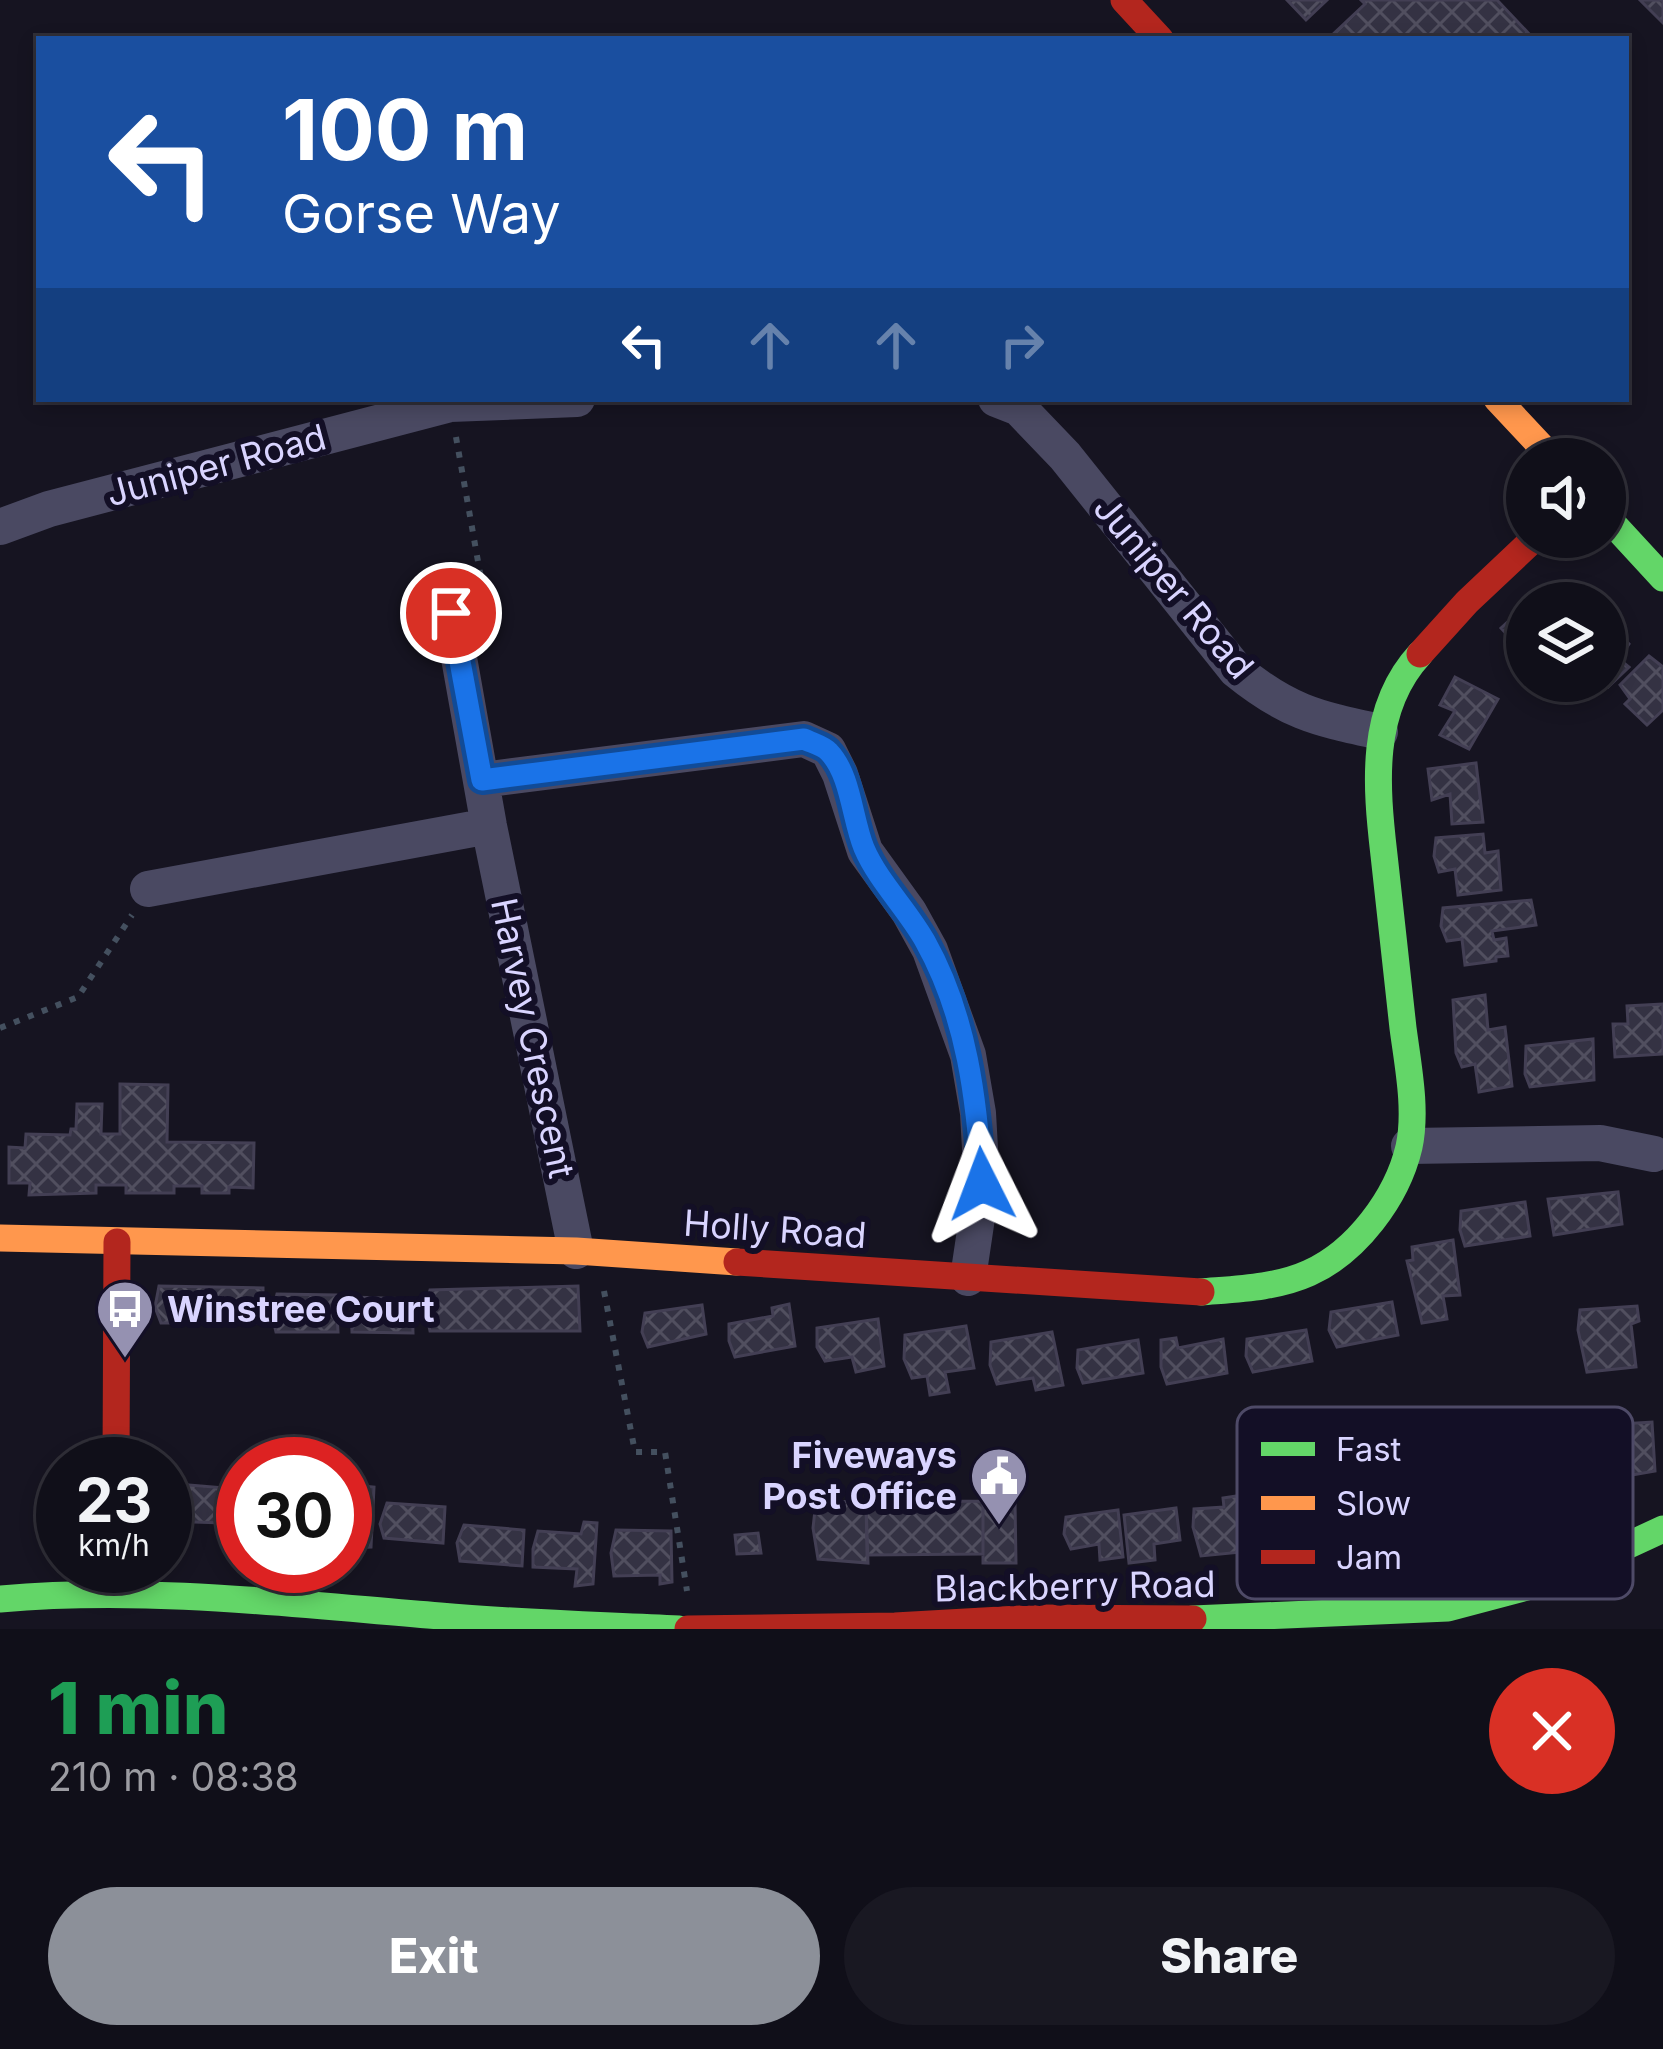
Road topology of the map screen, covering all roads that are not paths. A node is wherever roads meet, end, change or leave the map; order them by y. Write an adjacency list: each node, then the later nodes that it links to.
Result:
1 (1124, 0): 2 (street)
2 (1157, 36)
3 (501, 402): 7 (street, Juniper Road)
4 (1003, 402): 12 (street, Juniper Road)
5 (1500, 402): 6 (street)
6 (1533, 438)
7 (0, 526)
8 (1626, 538): 10 (street)
9 (1514, 558): 12 (street, Holly Road)
10 (1663, 578)
11 (451, 613): 13 (street, Harvey Crescent)
12 (1380, 732): 16 (street, Holly Road)
13 (482, 780): 14 (street, Harvey Crescent); 21 (street)
14 (489, 826): 15 (street); 20 (street, Harvey Crescent)
15 (148, 889)
16 (1409, 1146): 17 (street); 21 (street, Holly Road)
17 (1660, 1160)
18 (0, 1238): 19 (street, Holly Road)
19 (117, 1242): 20 (street, Holly Road); 22 (street)
20 (586, 1251): 21 (street, Holly Road)
21 (968, 1278)
22 (116, 1437)
23 (1663, 1529): 24 (street, Blackberry Road)
24 (1633, 1543)
25 (192, 1590): 29 (street)
26 (36, 1593): 27 (street)
27 (0, 1599)
28 (1482, 1599): 31 (street, Blackberry Road)
29 (439, 1623): 30 (street)
30 (679, 1629)
31 (691, 1629)

